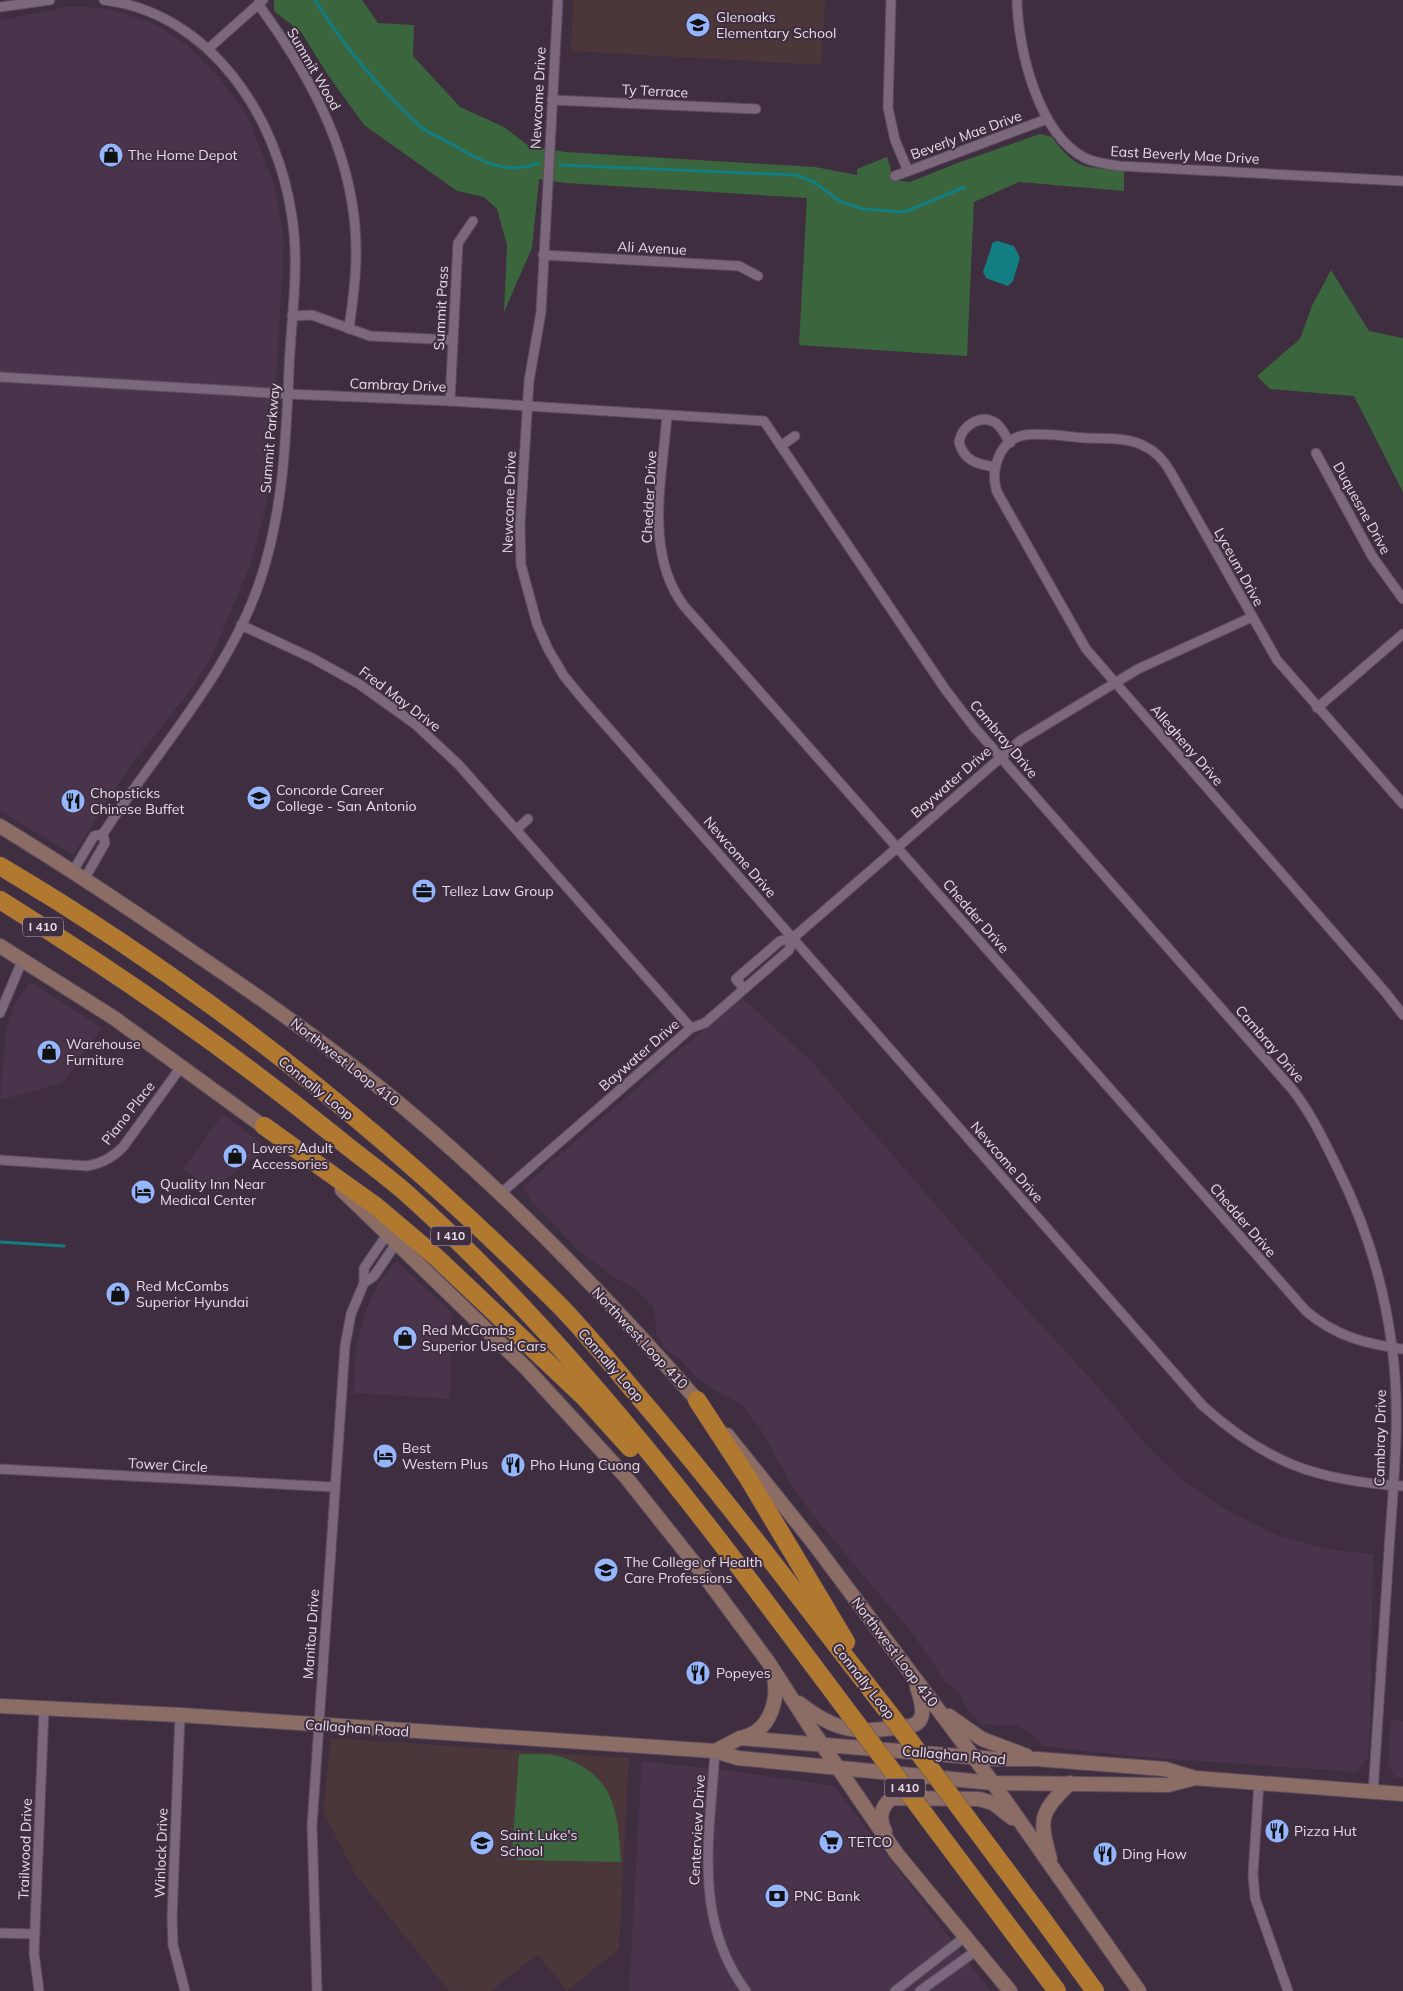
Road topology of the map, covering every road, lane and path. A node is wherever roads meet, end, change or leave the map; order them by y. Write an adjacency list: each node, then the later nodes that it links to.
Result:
1 (50, 0): 7 (street)
2 (104, 0): 8 (street, Summit Parkway)
3 (558, 0): 9 (street, Newcome Drive)
4 (891, 0): 12 (street)
5 (1017, 0): 11 (street, East Beverly Mae Drive)
6 (260, 2): 8 (street); 19 (street, Summit Wood)
7 (0, 7)
8 (208, 49): 18 (street, Summit Parkway)
9 (552, 100): 10 (street, Ty Terrace); 16 (street, Newcome Drive)
10 (756, 109)
11 (1047, 119): 12 (street, Beverly Mae Drive); 14 (street, East Beverly Mae Drive)
12 (908, 171): 13 (street, Beverly Mae Drive)
13 (895, 176)
14 (1403, 181)
15 (473, 221): 20 (street, Summit Pass)
16 (543, 255): 17 (street, Ali Avenue); 24 (street, Newcome Drive)
17 (758, 276)
18 (292, 316): 19 (street); 22 (street, Summit Parkway)
19 (349, 329): 20 (street)
20 (453, 340): 23 (street, Summit Pass)
21 (0, 377): 22 (street, Cambray Drive)
22 (288, 394): 23 (street, Cambray Drive); 33 (street, Summit Parkway)
23 (450, 401): 24 (street, Cambray Drive)
24 (528, 407): 25 (street, Cambray Drive); 48 (street, Newcome Drive)
25 (667, 416): 28 (street, Cambray Drive); 43 (street, Chedder Drive)
26 (796, 436): 28 (street)
27 (1010, 443): 30 (street); 30 (street); 32 (street, Lyceum Drive)
28 (781, 446): 37 (street, Cambray Drive)
29 (1316, 453): 31 (street, Duquesne Drive)
30 (996, 463): 35 (street, Allegheny Drive)
31 (1403, 599)
32 (1252, 617): 35 (street, Baywater Drive); 36 (street, Lyceum Drive)
33 (241, 625): 41 (street, Fred May Drive); 42 (street, Summit Parkway)
34 (1403, 634): 36 (street)
35 (1114, 682): 37 (street, Baywater Drive); 56 (street, Allegheny Drive)
36 (1318, 708): 38 (street, Lyceum Drive)
37 (1000, 757): 43 (street, Baywater Drive); 63 (street, Cambray Drive)
38 (1403, 804)
39 (528, 819): 41 (street)
40 (0, 826): 45 (main road, Northwest Loop 410)
41 (517, 829): 57 (street, Fred May Drive)
42 (103, 834): 45 (street, Summit Parkway); 45 (street, Summit Parkway)
43 (898, 847): 48 (street, Baywater Drive); 63 (street, Chedder Drive)
44 (0, 866): 77 (highway, Connally Loop / I 410)
45 (79, 875): 61 (main road, Northwest Loop 410)
46 (0, 900): 50 (highway, Connally Loop / I 410)
47 (0, 910): 50 (highway)
48 (793, 938): 52 (street, Baywater Drive); 53 (street, Baywater Drive); 67 (street, Newcome Drive)
49 (0, 946): 51 (main road)
50 (85, 956): 70 (highway, Connally Loop / I 410)
51 (23, 959): 55 (street); 58 (main road)
52 (745, 972): 53 (street); 54 (street, Baywater Drive)
53 (753, 981): 54 (street, Baywater Drive)
54 (744, 989): 57 (street, Baywater Drive)
55 (0, 1013)
56 (1403, 1015)
57 (691, 1028): 61 (street, Baywater Drive)
58 (181, 1067): 59 (main road); 60 (street, Piano Place)
59 (264, 1126): 62 (main road); 70 (highway)
60 (0, 1160)
61 (500, 1194): 65 (main road, Northwest Loop 410)
62 (393, 1238): 69 (street, Manitou Drive); 71 (main road)
63 (1393, 1348): 64 (street, Chedder Drive); 67 (street, Cambray Drive)
64 (1403, 1349)
65 (697, 1400): 72 (main road, Northwest Loop 410); 77 (highway)
66 (0, 1470): 69 (street, Tower Circle)
67 (1393, 1486): 68 (street, Newcome Drive); 90 (street, Cambray Drive)
68 (1403, 1486)
69 (334, 1487): 79 (street, Manitou Drive)
70 (753, 1585): 106 (highway, Connally Loop / I 410, bridge)
71 (769, 1663): 73 (main road); 80 (main road)
72 (913, 1676): 73 (main road); 74 (main road, Northwest Loop 410)
73 (790, 1697): 81 (main road)
74 (932, 1702): 83 (main road, Northwest Loop 410); 84 (main road)
75 (0, 1706): 76 (main road, Callaghan Road)
76 (44, 1708): 78 (main road, Callaghan Road); 96 (street, Trailwood Drive)
77 (888, 1713): 107 (highway, Connally Loop / I 410, bridge)
78 (180, 1715): 79 (main road, Callaghan Road); 100 (street, Winlock Drive)
79 (318, 1725): 82 (main road, Callaghan Road); 101 (street, Manitou Drive)
80 (740, 1738): 81 (main road, Callaghan Road); 82 (main road)
81 (821, 1743): 83 (main road, Callaghan Road); 85 (main road)
82 (715, 1751): 85 (main road, Callaghan Road); 102 (street, Centerview Drive)
83 (974, 1758): 84 (main road, Callaghan Road); 88 (main road, Northwest Loop 410)
84 (1038, 1759): 86 (main road, Callaghan Road)
85 (836, 1766): 88 (main road, Callaghan Road); 93 (main road)
86 (1195, 1778): 87 (main road, Callaghan Road); 89 (main road, Callaghan Road)
87 (1259, 1782): 90 (main road, Callaghan Road); 109 (street)
88 (994, 1783): 89 (main road, Callaghan Road); 92 (main road, Northwest Loop 410)
89 (1070, 1783): 94 (main road)
90 (1373, 1793): 91 (main road, Callaghan Road)
91 (1403, 1794)
92 (1024, 1828): 93 (main road); 94 (main road, Northwest Loop 410)
93 (897, 1854): 97 (main road)
94 (1053, 1869): 108 (main road, Northwest Loop 410)
95 (0, 1933): 96 (street)
96 (36, 1934): 99 (street, Trailwood Drive)
97 (966, 1936): 98 (main road); 103 (street)
98 (977, 1950): 104 (street); 105 (main road)
99 (39, 1991)
100 (185, 1991)
101 (317, 1991)
102 (746, 1991)
103 (896, 1991)
104 (920, 1991)
105 (1010, 1991)
106 (1057, 1991)
107 (1094, 1991)
108 (1139, 1991)
109 (1288, 1991)

